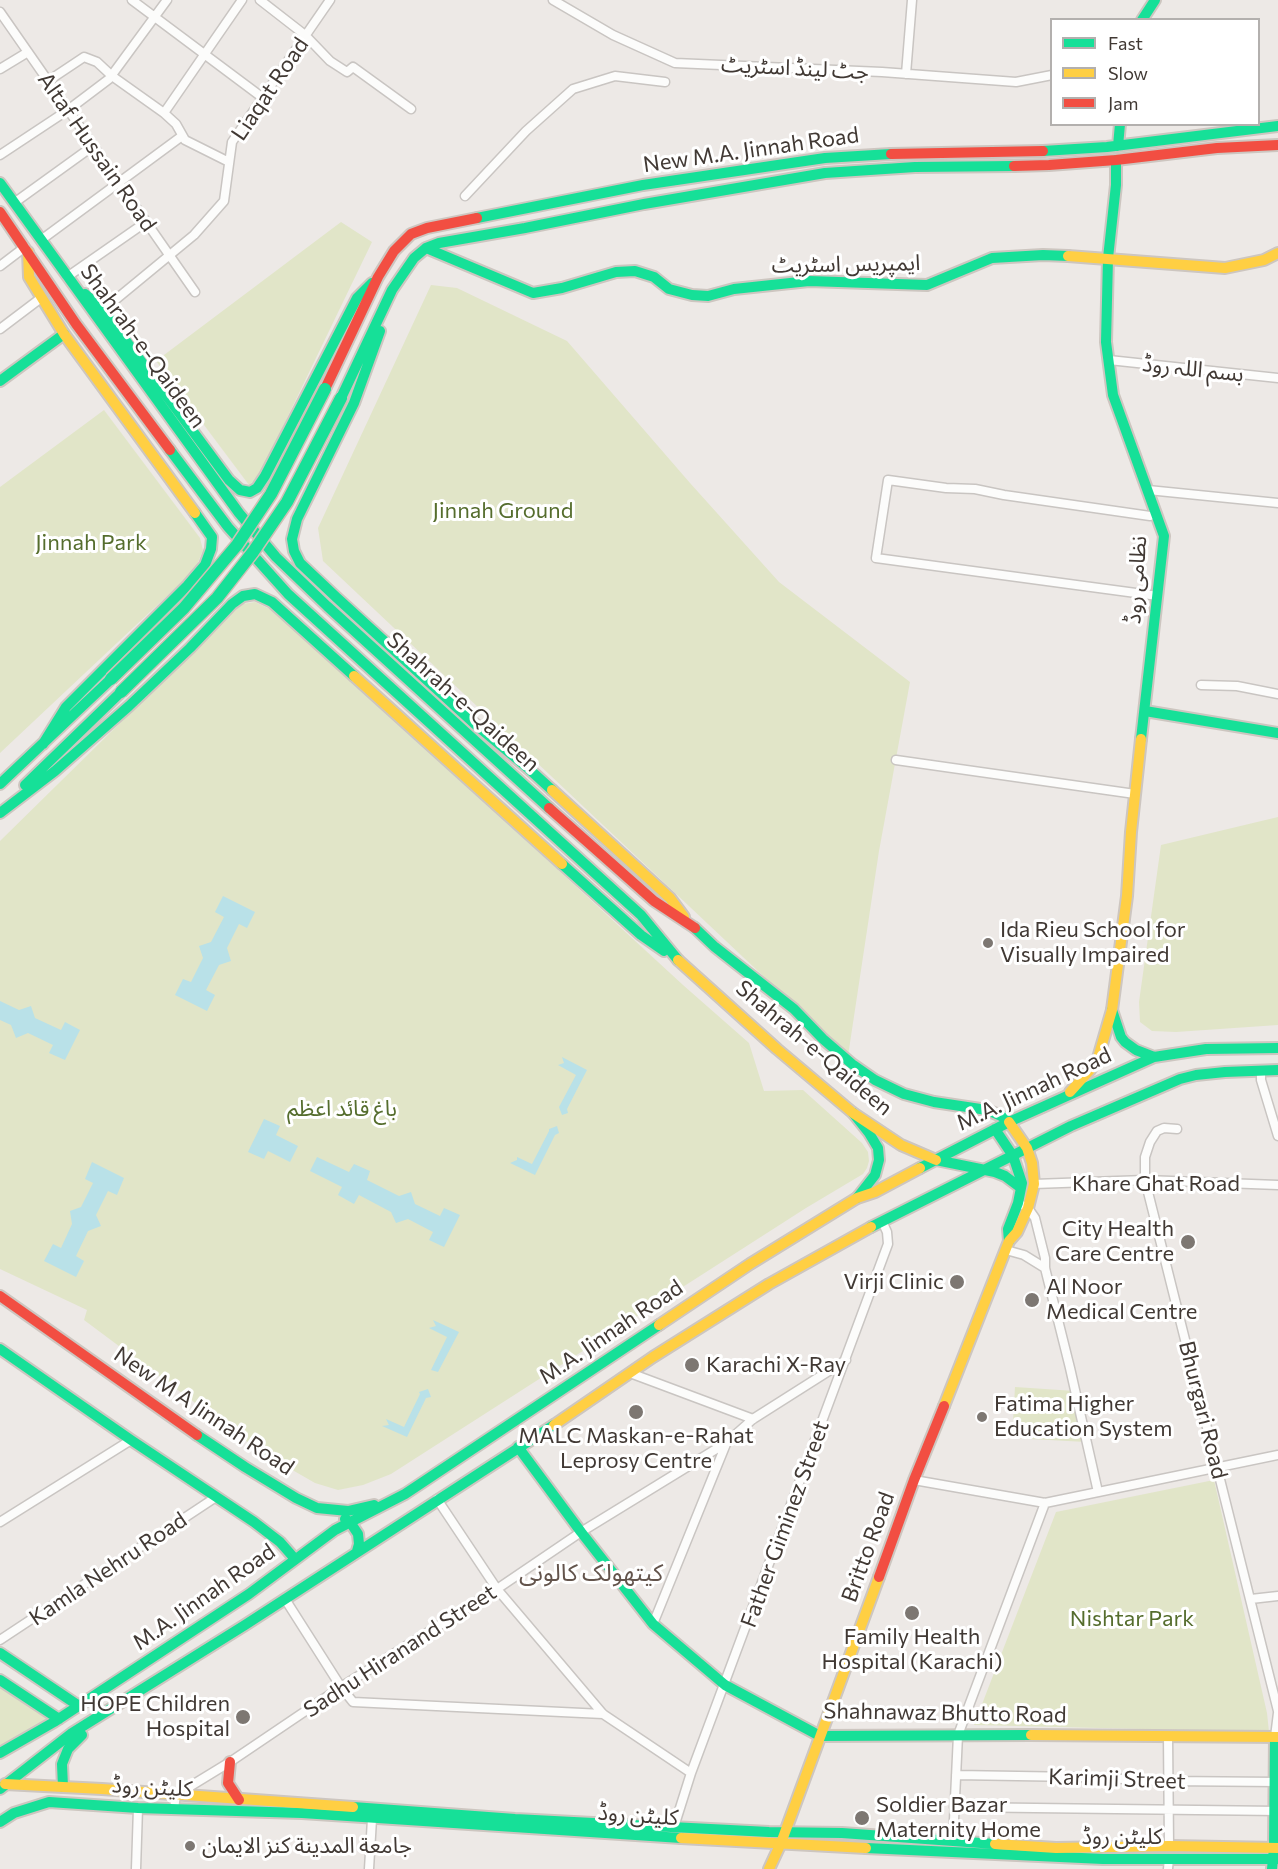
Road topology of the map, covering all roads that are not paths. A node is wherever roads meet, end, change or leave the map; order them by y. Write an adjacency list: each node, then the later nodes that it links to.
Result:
1 (132, 0): 10 (street)
2 (167, 0): 10 (street)
3 (242, 0): 14 (street)
4 (260, 0): 12 (street)
5 (330, 0): 12 (street, Liaqat Road)
6 (553, 0): 16 (street, جٹ لینڈ اسٹریٹ)
7 (912, 0): 16 (street)
8 (1155, 0): 11 (main road)
9 (0, 12): 13 (street, Altaf Hussain Road)
10 (155, 18): 14 (street); 18 (street)
11 (1143, 18)
12 (305, 35): 21 (street, Liaqat Road); 22 (street)
13 (28, 52): 15 (street); 19 (street, Altaf Hussain Road)
14 (205, 54): 21 (street); 24 (street)
15 (0, 69)
16 (906, 74): 17 (street, جٹ لینڈ اسٹریٹ)
17 (1050, 75)
18 (112, 76): 19 (street); 23 (street); 24 (street)
19 (48, 81): 23 (street, Altaf Hussain Road)
20 (665, 82): 36 (street)
21 (263, 98): 33 (street, Liaqat Road)
22 (411, 109)
23 (68, 110): 29 (street, Altaf Hussain Road); 31 (street)
24 (164, 113): 27 (street)
25 (1120, 126): 30 (main road)
26 (1278, 126): 30 (main road, New M.A. Jinnah Road)
27 (183, 136): 33 (street); 35 (street)
28 (1278, 145): 32 (main road, New M.A. Jinnah Road)
29 (93, 146): 35 (street, Altaf Hussain Road); 37 (street)
30 (1118, 146): 48 (main road, New M.A. Jinnah Road)
31 (0, 155)
32 (1116, 160): 41 (main road, New M.A. Jinnah Road); 45 (main road, نظامی روڈ)
33 (229, 162): 44 (street, Liaqat Road)
34 (0, 183): 37 (main road, Shahrah-e-Qaideen)
35 (119, 183): 39 (street, Altaf Hussain Road); 40 (street)
36 (465, 196)
37 (14, 203): 40 (main road, Shahrah-e-Qaideen)
38 (0, 212): 42 (main road, Shahrah-e-Qaideen)
39 (146, 222): 44 (street, Altaf Hussain Road); 47 (street)
40 (41, 240): 47 (main road, Shahrah-e-Qaideen)
41 (426, 248): 45 (main road, ایمپریس اسٹریٹ); 49 (main road)
42 (26, 249): 46 (street); 51 (main road); 72 (main road, Shahrah-e-Qaideen)
43 (1278, 253): 45 (main road, ایمپریس اسٹریٹ)
44 (169, 255): 50 (street, Altaf Hussain Road); 52 (street, Liaqat Road)
45 (1108, 258): 55 (main road, نظامی روڈ)
46 (0, 266)
47 (67, 277): 52 (main road); 71 (main road, Shahrah-e-Qaideen)
48 (378, 277): 52 (main road); 66 (main road, New M.A. Jinnah Road, bridge)
49 (392, 290): 70 (main road, bridge); 73 (main road)
50 (195, 292)
51 (41, 298): 53 (street); 54 (main road)
52 (103, 309)
53 (0, 329)
54 (64, 333): 57 (main road); 66 (main road)
55 (1109, 360): 56 (street, بسم اللہ روڈ); 58 (main road, نظامی روڈ)
56 (1278, 378)
57 (0, 381)
58 (1148, 490): 59 (street); 61 (main road, نظامی روڈ)
59 (1278, 503)
60 (1150, 516): 61 (street)
61 (1158, 596): 64 (main road, نظامی روڈ)
62 (1202, 685): 63 (street)
63 (1278, 694)
64 (1145, 711): 65 (main road); 69 (main road, نظامی روڈ)
65 (1278, 733)
66 (43, 744): 68 (main road)
67 (896, 760): 69 (street)
68 (0, 784)
69 (1135, 794): 75 (main road, نظامی روڈ)
70 (0, 812): 74 (main road)
71 (654, 902): 72 (main road); 73 (main road, Shahrah-e-Qaideen)
72 (641, 915): 74 (main road, Shahrah-e-Qaideen)
73 (689, 923): 82 (main road, Shahrah-e-Qaideen)
74 (675, 958): 81 (main road, Shahrah-e-Qaideen)
75 (1112, 1010): 77 (main road, نظامی روڈ); 80 (main road, نظامی روڈ)
76 (1278, 1048): 77 (main road, M.A. Jinnah Road)
77 (1155, 1057): 80 (main road, M.A. Jinnah Road)
78 (1278, 1070): 79 (main road, M.A. Jinnah Road)
79 (1261, 1071): 85 (street); 86 (main road, M.A. Jinnah Road)
80 (1065, 1096): 82 (main road, M.A. Jinnah Road)
81 (853, 1113): 88 (main road, Shahrah-e-Qaideen); 94 (main road)
82 (1009, 1122): 83 (main road, M.A. Jinnah Road); 86 (main road, Britto Road)
83 (995, 1129): 87 (main road); 88 (main road, M.A. Jinnah Road)
84 (1177, 1129): 90 (street, Bhurgari Road)
85 (1278, 1136)
86 (1027, 1148): 87 (main road, M.A. Jinnah Road); 91 (main road, Britto Road)
87 (1012, 1156): 89 (main road, M.A. Jinnah Road); 93 (main road)
88 (936, 1160): 89 (main road, Shahrah-e-Qaideen); 94 (main road, M.A. Jinnah Road)
89 (986, 1169): 93 (main road, Shahrah-e-Qaideen); 96 (main road, M.A. Jinnah Road)
90 (1145, 1180): 91 (street, Khare Ghat Road); 92 (street, Khare Ghat Road); 108 (street, Bhurgari Road)
91 (1034, 1184): 95 (main road, Britto Road)
92 (1278, 1185)
93 (1022, 1188): 95 (main road, Britto Road)
94 (857, 1198): 112 (main road, M.A. Jinnah Road)
95 (1023, 1206): 97 (main road, Britto Road); 98 (street)
96 (882, 1221): 101 (street, Father Giminez Street); 102 (main road, M.A. Jinnah Road)
97 (1007, 1246): 98 (street); 109 (main road, Britto Road)
98 (1045, 1268): 110 (street)
99 (0, 1296): 115 (main road, New M A Jinnah Road)
100 (0, 1350): 104 (main road)
101 (846, 1360): 103 (street, Sadhu Hiranand Street); 129 (street, Father Giminez Street)
102 (630, 1372): 103 (street); 106 (main road, M.A. Jinnah Road)
103 (753, 1419): 105 (street, Sadhu Hiranand Street)
104 (131, 1440): 111 (main road); 116 (street)
105 (726, 1443): 118 (street, Sadhu Hiranand Street); 125 (street)
106 (518, 1447): 113 (main road, M.A. Jinnah Road); 118 (main road, Shahnawaz Bhutto Road)
107 (1278, 1455): 108 (street)
108 (1217, 1466): 110 (street); 124 (street, Bhurgari Road)
109 (914, 1480): 114 (street); 137 (main road, Britto Road)
110 (1098, 1492): 114 (street)
111 (216, 1497): 120 (main road); 126 (street, Kamla Nehru Road)
112 (400, 1497): 115 (main road, New M A Jinnah Road); 117 (main road, M.A. Jinnah Road)
113 (437, 1499): 119 (main road, M.A. Jinnah Road); 121 (street)
114 (1045, 1503): 136 (street)
115 (328, 1510): 117 (main road)
116 (0, 1522)
117 (354, 1528): 119 (main road); 120 (main road, M.A. Jinnah Road)
118 (581, 1532): 121 (street, Sadhu Hiranand Street); 125 (main road, Shahnawaz Bhutto Road)
119 (357, 1551): 123 (main road, M.A. Jinnah Road)
120 (295, 1559): 131 (main road, M.A. Jinnah Road)
121 (497, 1589): 130 (street, Sadhu Hiranand Street); 133 (street)
122 (1278, 1596): 124 (street)
123 (285, 1599): 130 (street); 134 (main road, M.A. Jinnah Road)
124 (1251, 1599): 132 (street, Bhurgari Road)
125 (653, 1624): 129 (main road, Shahnawaz Bhutto Road)
126 (0, 1641)
127 (0, 1653): 131 (main road)
128 (0, 1680): 135 (main road)
129 (725, 1685): 137 (main road, Shahnawaz Bhutto Road); 142 (street, Father Giminez Street)
130 (342, 1687): 133 (street); 141 (street, Sadhu Hiranand Street)
131 (80, 1706): 135 (main road, M.A. Jinnah Road)
132 (1278, 1712): 139 (street, Bhurgari Road)
133 (603, 1714): 142 (street)
134 (98, 1717): 146 (main road, M.A. Jinnah Road); 147 (main road)
135 (59, 1719): 140 (main road, M.A. Jinnah Road)
136 (958, 1735): 137 (main road, Shahnawaz Bhutto Road); 138 (main road, Shahnawaz Bhutto Road); 143 (street)
137 (820, 1736): 158 (main road, Britto Road)
138 (1168, 1736): 139 (main road, Shahnawaz Bhutto Road); 144 (street)
139 (1276, 1737): 145 (main road)
140 (5, 1751)
141 (230, 1762): 148 (street, Sadhu Hiranand Street); 149 (main road)
142 (691, 1773): 157 (street, Father Giminez Street)
143 (956, 1775): 144 (street, Karimji Street); 150 (street)
144 (1168, 1781): 145 (street, Karimji Street); 153 (street)
145 (1276, 1782): 154 (main road)
146 (2, 1786): 147 (main road, کلیٹن روڈ)
147 (63, 1787): 148 (main road, کلیٹن روڈ)
148 (177, 1796): 149 (main road, کلیٹن روڈ); 152 (street)
149 (239, 1800): 157 (main road, کلیٹن روڈ)
150 (954, 1807): 153 (street); 159 (street)
151 (138, 1808): 152 (main road, کلیٹن روڈ); 156 (main road, کلیٹن روڈ); 162 (street)
152 (174, 1809): 155 (main road, کلیٹن روڈ)
153 (1168, 1810): 154 (street); 160 (street)
154 (1276, 1811): 161 (main road)
155 (372, 1819): 158 (main road, کلیٹن روڈ); 163 (street)
156 (0, 1822)
157 (674, 1827): 158 (main road, کلیٹن روڈ)
158 (783, 1837): 159 (main road, کلیٹن روڈ); 160 (main road, کلیٹن روڈ); 164 (main road, Britto Road)
159 (953, 1840): 160 (main road, کلیٹن روڈ)
160 (1169, 1857): 161 (main road, کلیٹن روڈ)
161 (1275, 1857)
162 (136, 1869)
163 (369, 1869)
164 (769, 1869)

